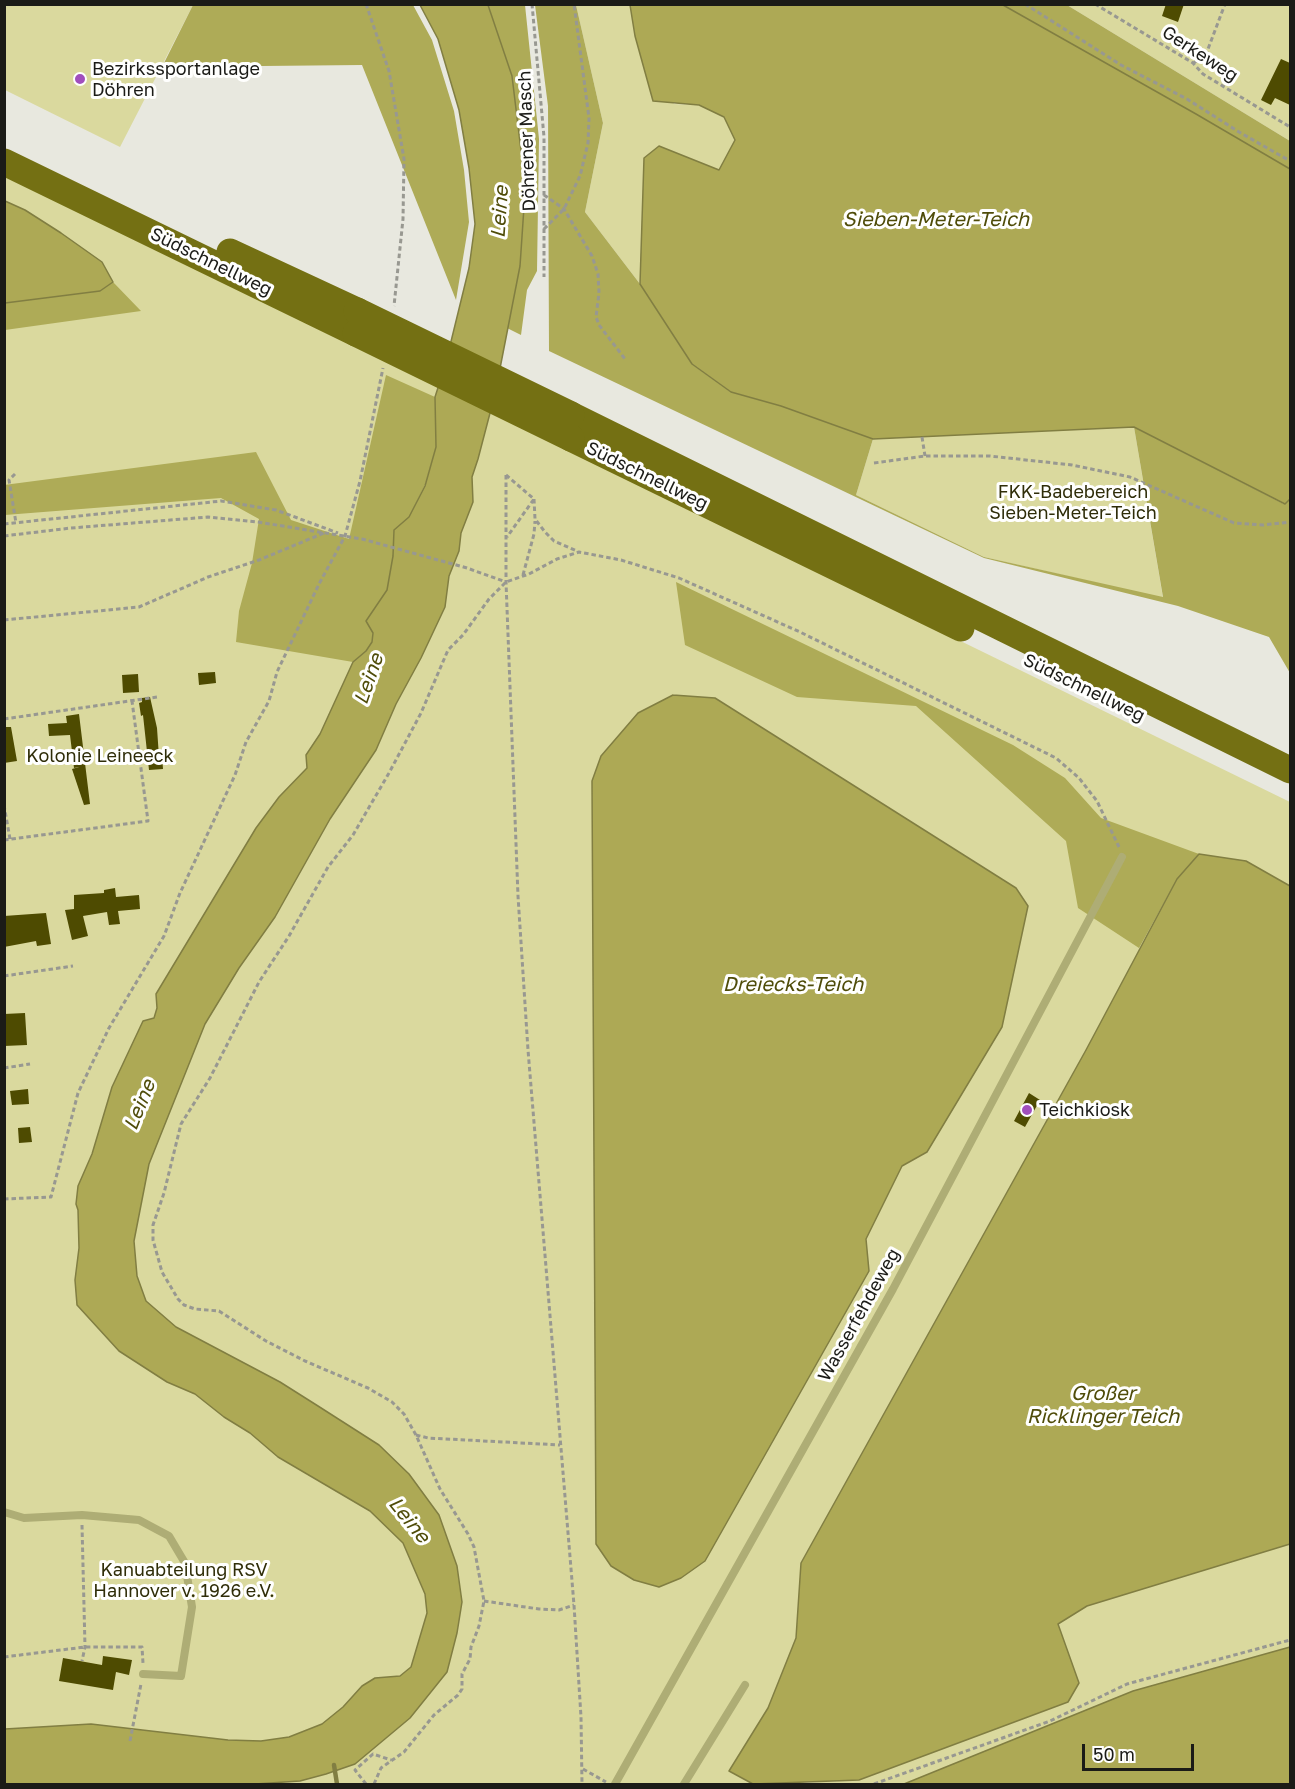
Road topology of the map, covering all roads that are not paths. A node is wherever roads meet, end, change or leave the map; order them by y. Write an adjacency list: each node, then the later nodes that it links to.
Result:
1 (4, 151): 3 (highway, Südschnellweg)
2 (4, 162): 3 (highway, Südschnellweg)
3 (356, 322): 4 (highway, Südschnellweg, bridge)
4 (571, 427): 5 (highway, Südschnellweg); 6 (highway, Südschnellweg)
5 (1290, 770)
6 (1290, 789)
7 (1122, 857): 11 (lane, Wasserfehdeweg)
8 (4, 1512): 9 (lane)
9 (143, 1674)
10 (745, 1685): 12 (lane)
11 (615, 1785)
12 (684, 1785)

